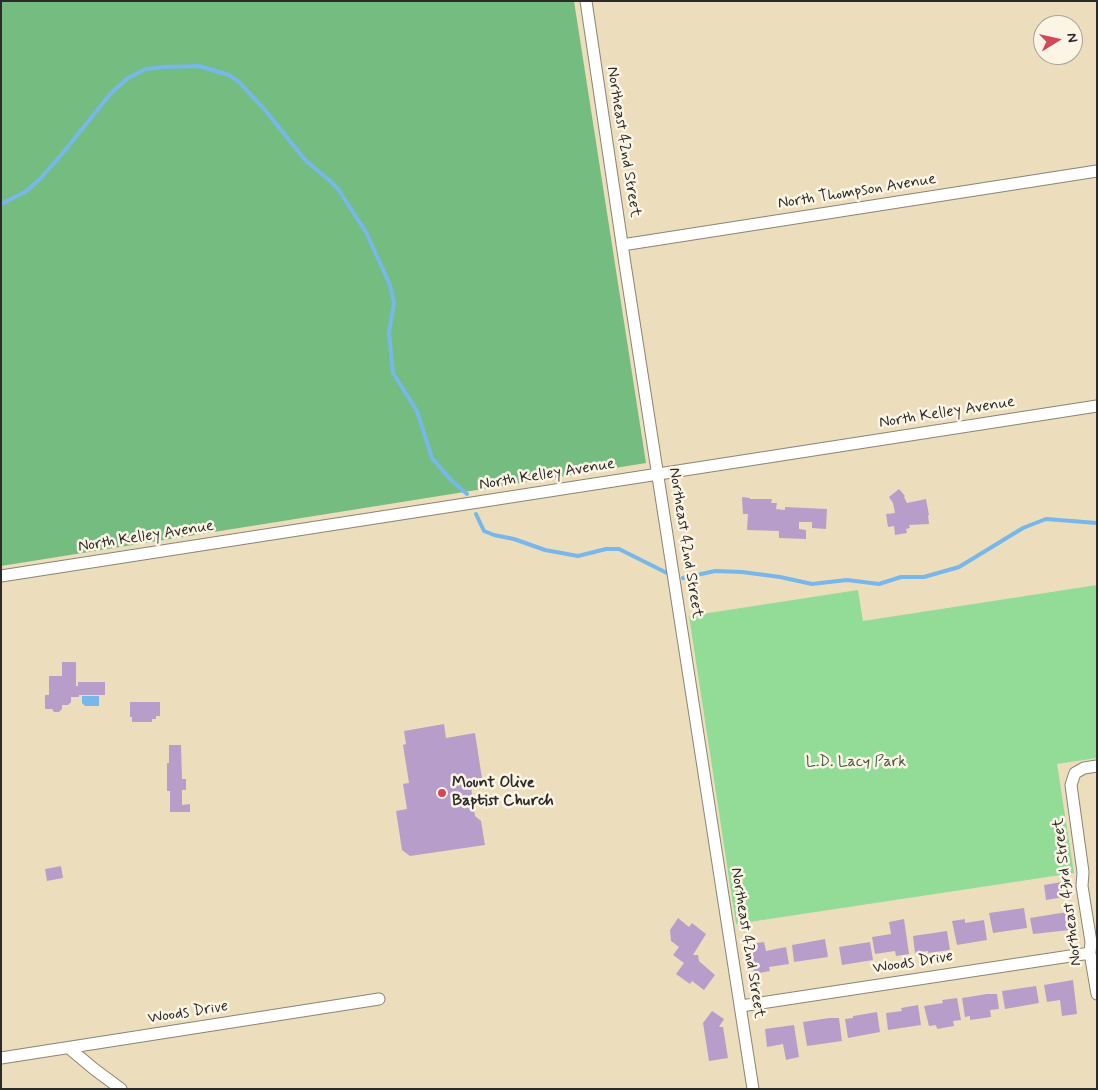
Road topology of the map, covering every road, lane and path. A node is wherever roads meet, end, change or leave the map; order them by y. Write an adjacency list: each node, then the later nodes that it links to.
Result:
1 (586, 1): 3 (street, Northeast 42nd Street)
2 (1097, 171): 3 (street, North Thompson Avenue)
3 (622, 245): 5 (street, Northeast 42nd Street)
4 (1097, 406): 5 (street, North Kelley Avenue)
5 (658, 475): 6 (street, North Kelley Avenue); 11 (street, Northeast 42nd Street)
6 (1, 576)
7 (1097, 766): 8 (street, Northeast 43rd Street)
8 (1093, 945): 9 (street, Northeast 43rd Street); 11 (street, Woods Drive)
9 (1097, 994)
10 (379, 999): 12 (street, Woods Drive)
11 (741, 1006): 15 (street, Northeast 42nd Street)
12 (69, 1048): 13 (street, Woods Drive); 14 (street)
13 (1, 1058)
14 (121, 1089)
15 (753, 1089)

